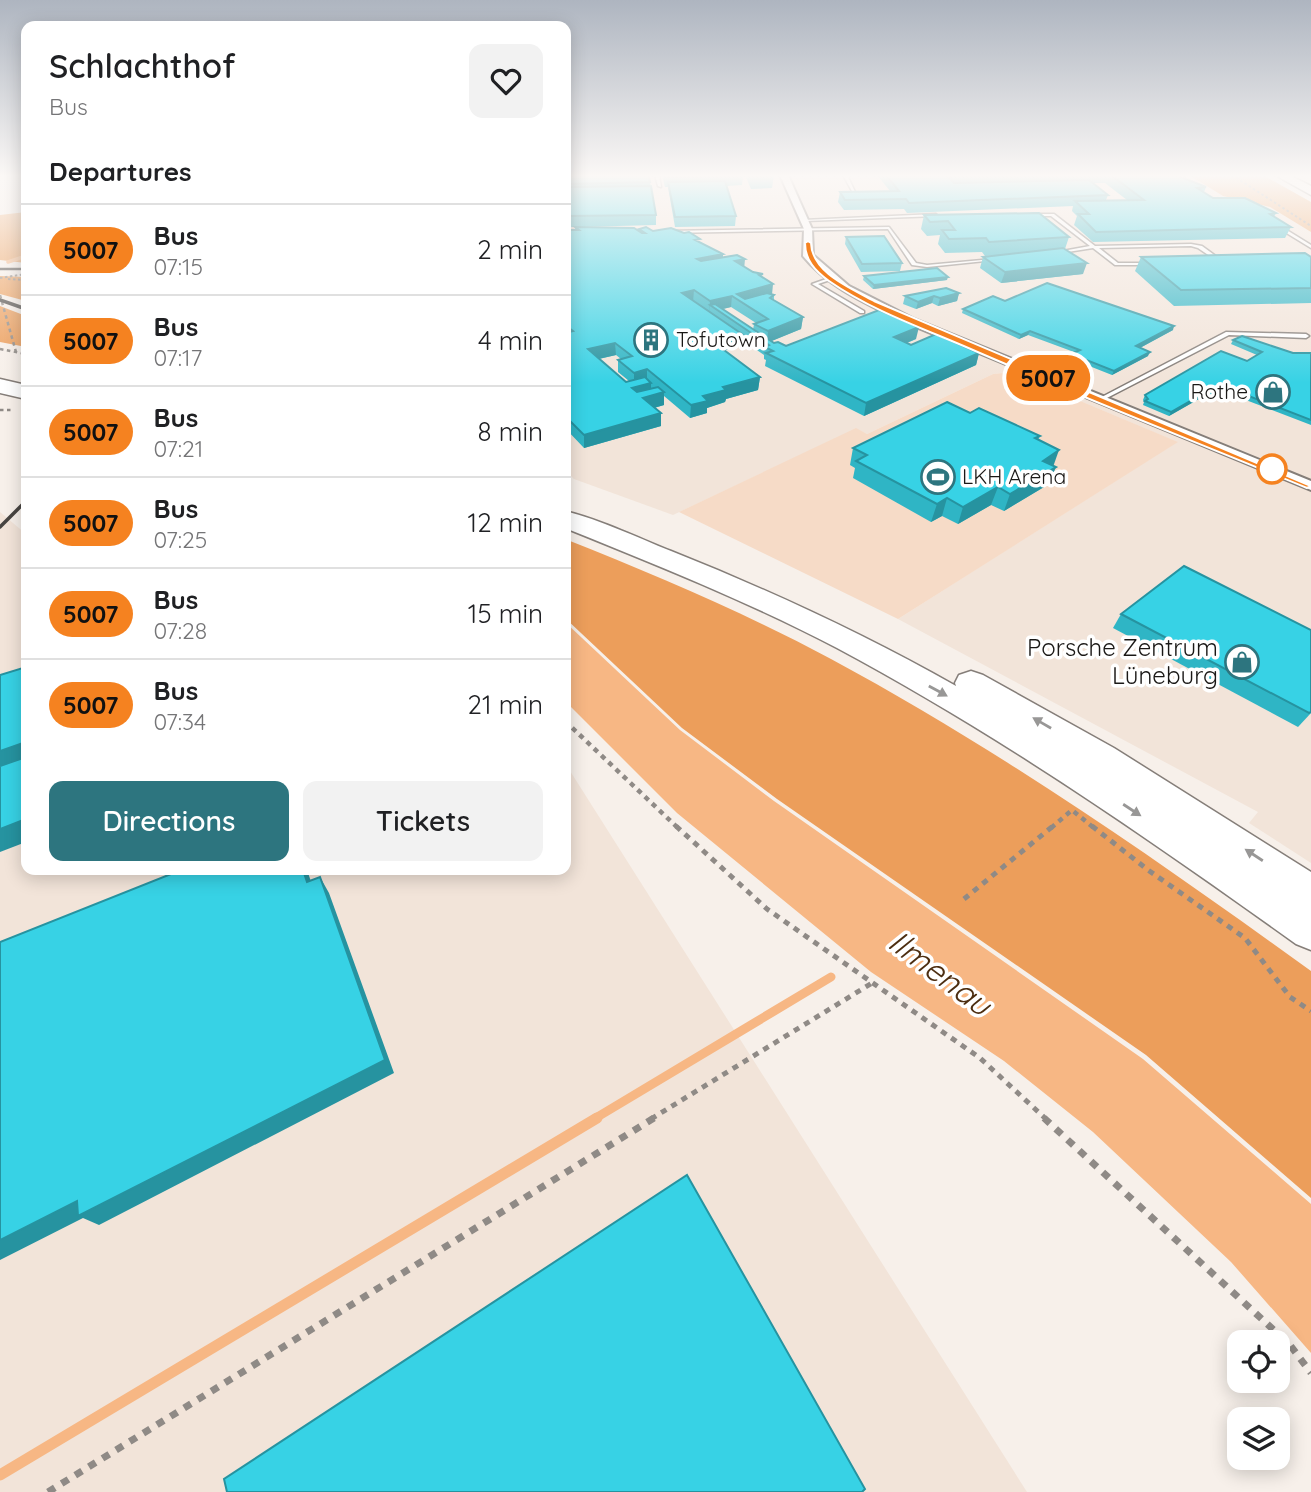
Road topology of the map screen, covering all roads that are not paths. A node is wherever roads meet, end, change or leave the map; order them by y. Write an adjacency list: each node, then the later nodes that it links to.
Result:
1 (808, 245): 9 (street)
2 (900, 245): 6 (lane)
3 (1090, 245): 4 (lane)
4 (1093, 247): 5 (lane); 7 (lane); 8 (lane)
5 (1054, 253)
6 (1000, 259)
7 (1157, 264)
8 (1211, 264)
9 (831, 279): 10 (lane); 16 (street)
10 (862, 312)
11 (1306, 336): 16 (lane)
12 (0, 374): 13 (highway)
13 (21, 384)
14 (0, 386): 15 (highway)
15 (21, 387)
16 (1101, 399): 17 (street)
17 (1311, 486)
18 (571, 505): 20 (highway, one-way to 18)
19 (571, 521): 21 (highway, one-way to 21)
20 (1311, 893)
21 (1311, 931)

